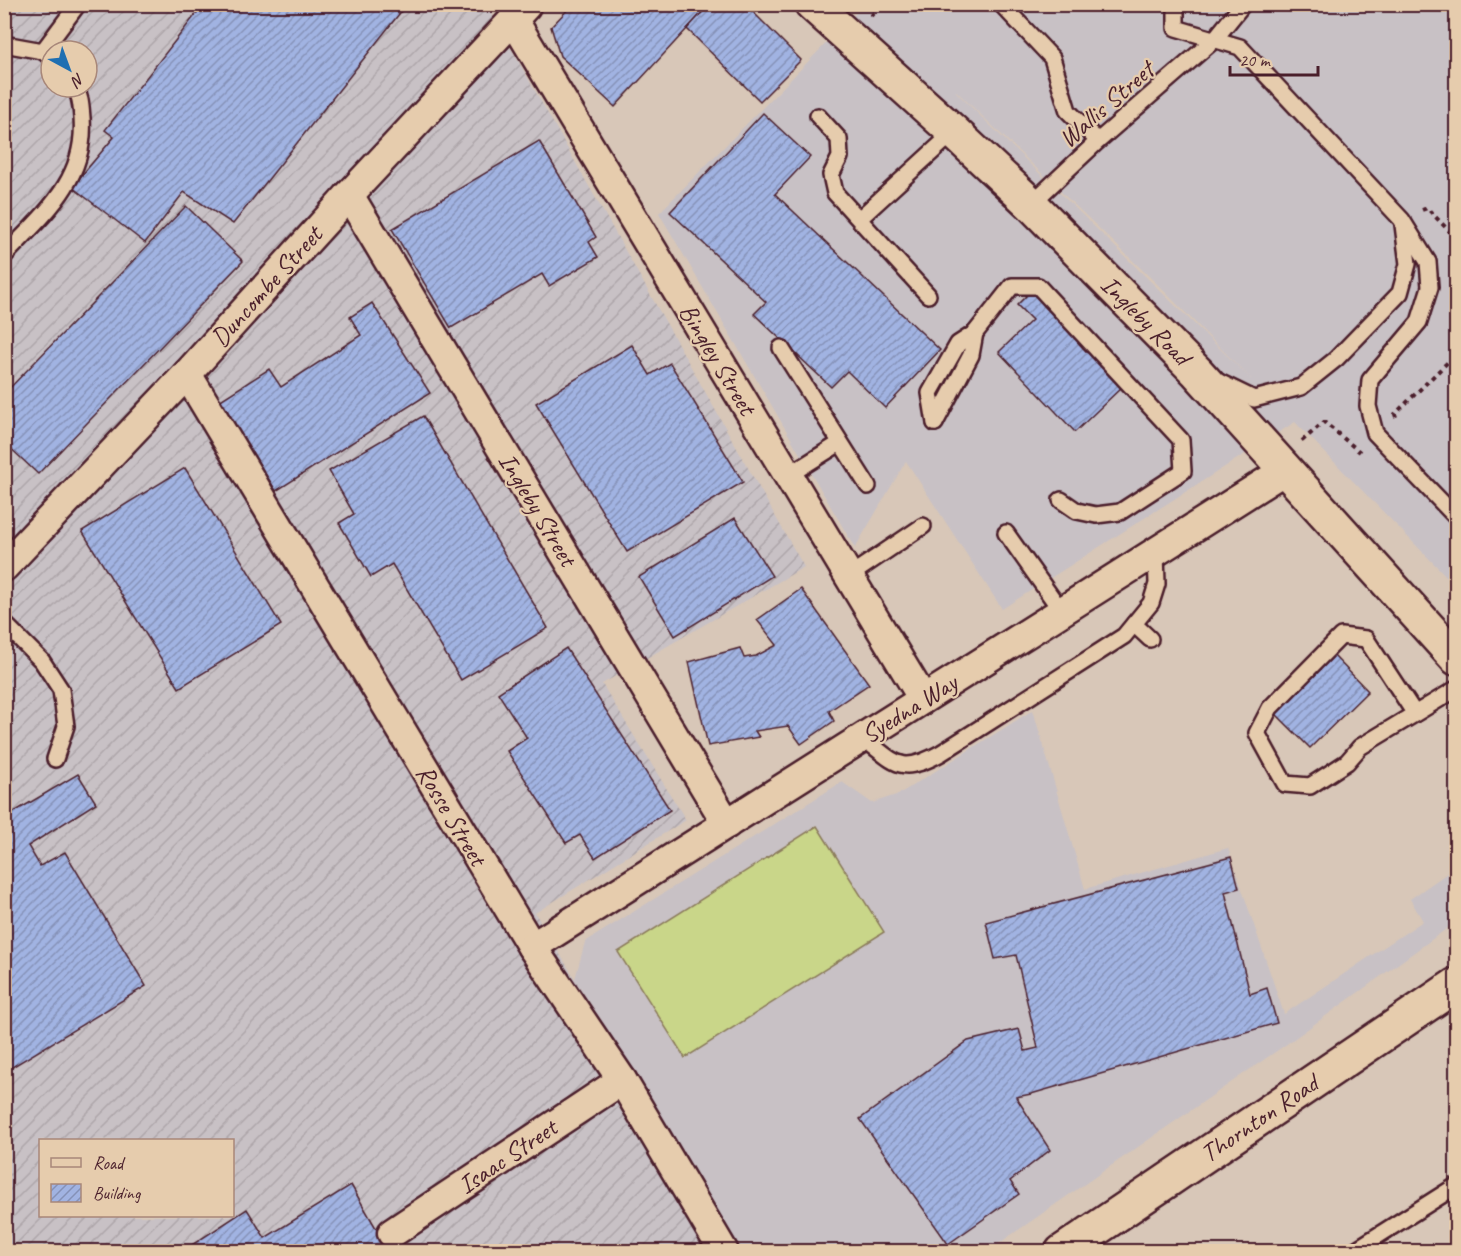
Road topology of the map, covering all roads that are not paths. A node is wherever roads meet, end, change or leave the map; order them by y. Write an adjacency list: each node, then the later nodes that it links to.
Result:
1 (78, 4): 7 (lane)
2 (812, 4): 13 (main road, Ingleby Road)
3 (1001, 4): 14 (lane)
4 (1176, 4): 8 (lane)
5 (1243, 4): 8 (lane, Wallis Street)
6 (520, 11): 15 (street, Duncombe Street); 27 (street, Bingley Street)
7 (57, 39)
8 (1215, 40): 14 (lane, Wallis Street); 18 (lane)
9 (4, 44): 10 (lane)
10 (39, 53)
11 (80, 99): 19 (lane)
12 (818, 116): 17 (lane)
13 (954, 132): 16 (main road, Ingleby Road); 17 (lane)
14 (1098, 141): 16 (lane, Wallis Street)
15 (349, 195): 23 (street, Duncombe Street); 46 (street, Ingleby Street)
16 (1030, 204): 22 (main road, Ingleby Road)
17 (859, 219): 20 (lane)
18 (1402, 220): 22 (lane); 30 (lane)
19 (4, 256)
20 (928, 295)
21 (781, 348): 25 (lane)
22 (1197, 372): 26 (main road, Ingleby Road)
23 (187, 374): 34 (street, Duncombe Street); 47 (street, Rosse Street)
24 (935, 423): 29 (lane)
25 (840, 443): 27 (lane); 28 (lane)
26 (1282, 466): 33 (street, Syedna Way); 40 (main road, Ingleby Road)
27 (789, 475): 35 (street, Bingley Street)
28 (868, 486)
29 (1061, 500)
30 (1456, 517)
31 (923, 526): 35 (lane)
32 (1006, 534): 36 (lane)
33 (1156, 552): 36 (street, Syedna Way); 38 (lane)
34 (4, 567)
35 (849, 576): 42 (street, Bingley Street)
36 (1062, 612): 42 (street, Syedna Way)
37 (4, 623): 45 (lane)
38 (1134, 624): 39 (lane); 44 (lane)
39 (1150, 639)
40 (1456, 658)
41 (1456, 689): 43 (lane)
42 (923, 699): 44 (street, Syedna Way)
43 (1415, 714): 43 (lane)
44 (862, 738): 46 (street, Syedna Way)
45 (55, 759)
46 (727, 824): 47 (street, Syedna Way)
47 (532, 947): 49 (street, Rosse Street)
48 (1456, 986): 53 (main road, Thornton Road)
49 (622, 1080): 51 (street, Isaac Street); 52 (street, Rosse Street)
50 (1456, 1186): 54 (lane)
51 (392, 1233)
52 (724, 1251)
53 (1062, 1251)
54 (1352, 1251)

